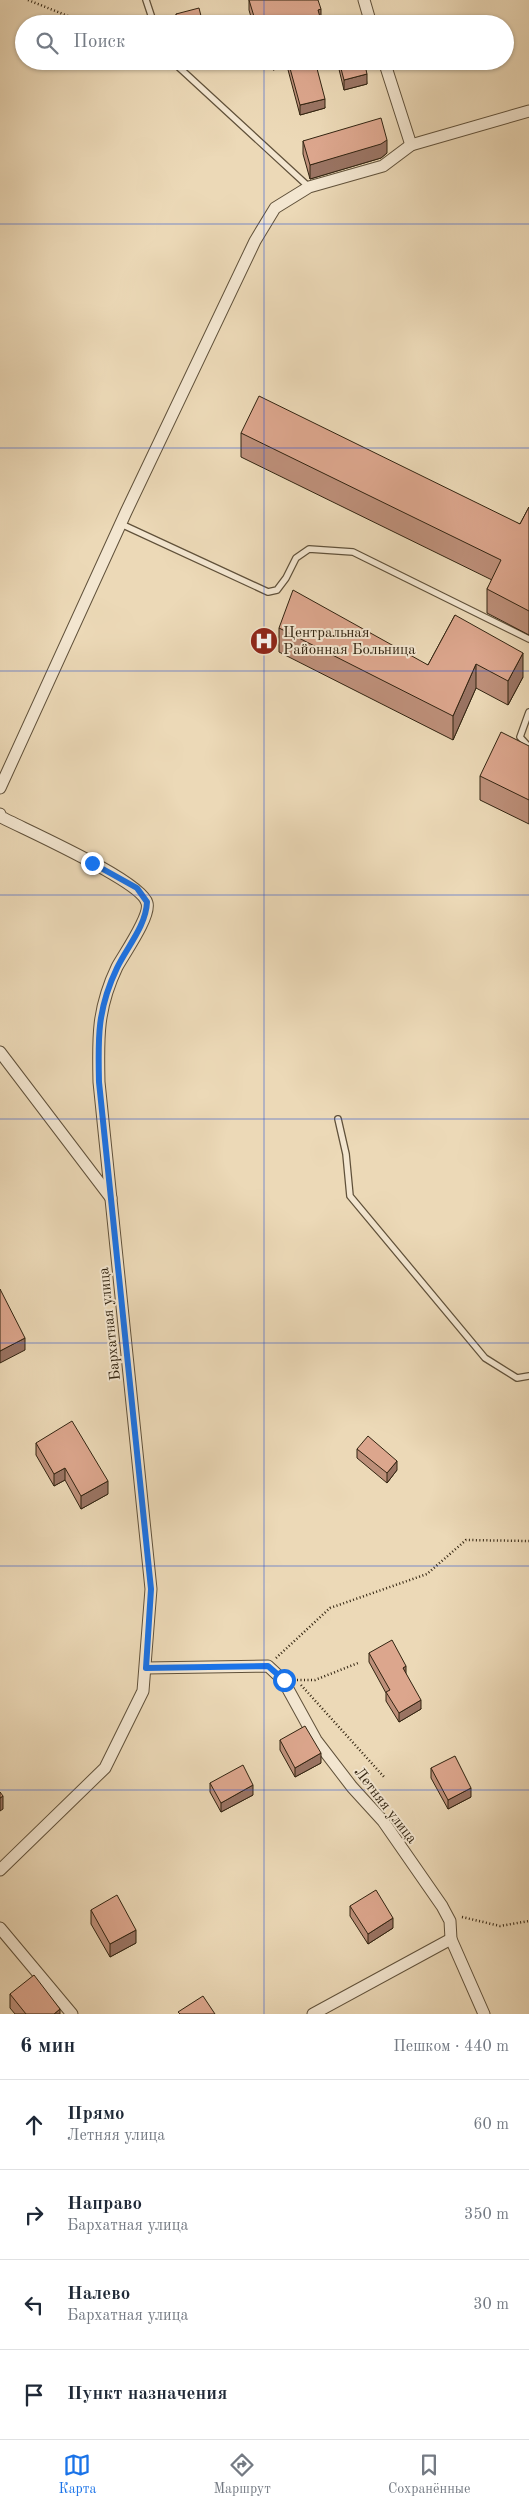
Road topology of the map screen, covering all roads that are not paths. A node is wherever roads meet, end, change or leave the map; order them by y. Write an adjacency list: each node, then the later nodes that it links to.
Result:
1 (146, 0): 3 (lane)
2 (364, 0): 4 (street)
3 (151, 15)
4 (368, 15)
5 (182, 70): 9 (lane)
6 (387, 70): 8 (street)
7 (529, 111): 8 (street)
8 (411, 145): 9 (street)
9 (309, 187): 10 (street)
10 (120, 524): 11 (lane); 14 (street)
11 (529, 639)
12 (529, 712): 13 (lane)
13 (529, 748)
14 (0, 788)
15 (1, 816): 18 (street, Бархатная улица)
16 (0, 1052): 18 (street)
17 (338, 1119): 19 (lane)
18 (112, 1200): 20 (street, Бархатная улица)
19 (529, 1376)
20 (146, 1668): 21 (street, Бархатная улица); 23 (street, Летняя улица)
21 (0, 1870)
22 (0, 1928): 24 (street)
23 (451, 1939): 25 (street); 26 (street, Летняя улица)
24 (72, 2014)
25 (312, 2014)
26 (484, 2014)

